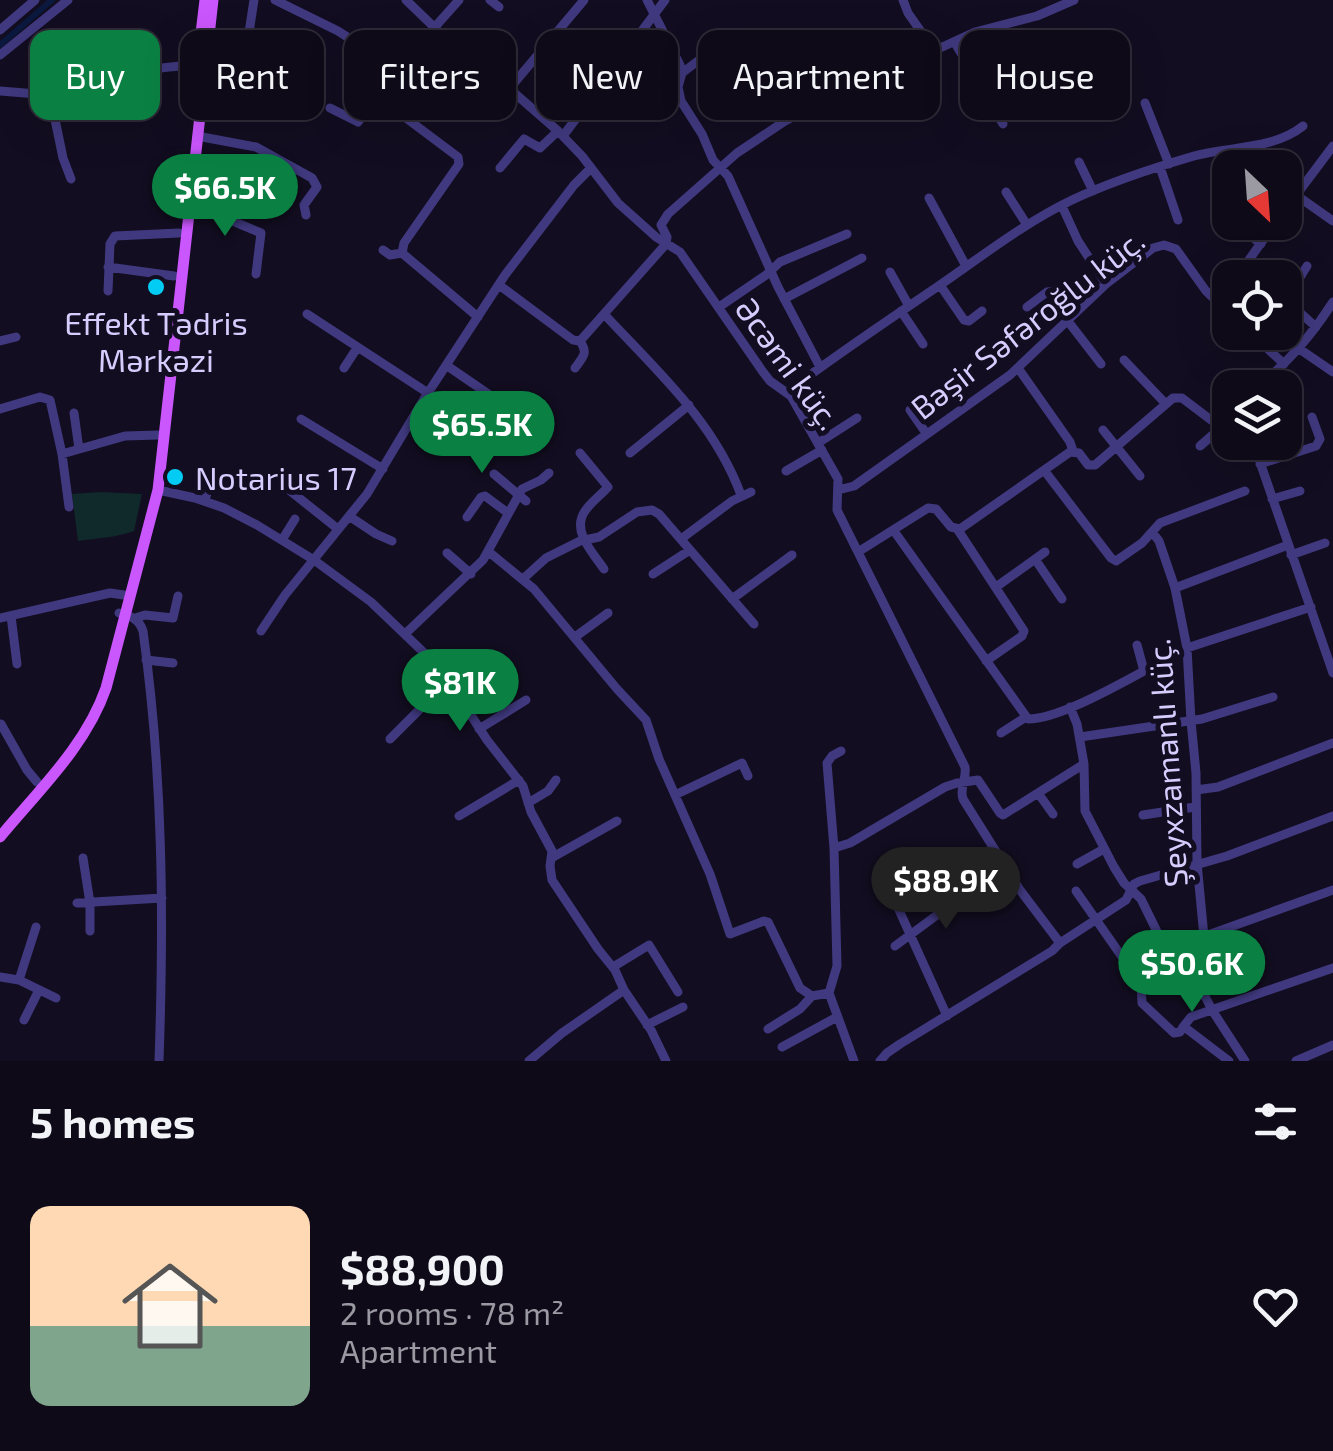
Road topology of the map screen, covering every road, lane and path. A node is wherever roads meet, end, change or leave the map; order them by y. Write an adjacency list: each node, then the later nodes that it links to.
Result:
1 (36, 0): 17 (street)
2 (68, 0): 24 (street)
3 (205, 0): 18 (main road)
4 (214, 0): 41 (main road)
5 (254, 0): 19 (street)
6 (276, 0): 21 (street)
7 (406, 0): 16 (street, Əcəmi küç.)
8 (459, 0): 16 (street)
9 (584, 0): 27 (street)
10 (647, 0): 15 (street)
11 (665, 0): 15 (street)
12 (903, 0): 20 (street)
13 (1074, 0): 14 (street)
14 (1062, 2): 22 (street)
15 (654, 13): 26 (street); 40 (street)
16 (434, 28)
17 (0, 30)
18 (201, 30)
19 (249, 30)
20 (920, 30)
21 (344, 34)
22 (955, 43): 23 (street); 38 (street)
23 (940, 48)
24 (0, 56)
25 (698, 61): 26 (street)
26 (682, 73): 48 (street)
27 (516, 80)
28 (0, 92): 29 (street)
29 (30, 94)
30 (516, 94): 40 (street, Əcəmi küç.)
31 (1146, 103): 45 (street)
32 (330, 108): 33 (street)
33 (344, 115)
34 (55, 120): 50 (street)
35 (191, 120): 62 (main road)
36 (409, 120): 69 (street)
37 (785, 121): 48 (street)
38 (1003, 124)
39 (1303, 126): 45 (street)
40 (561, 134): 46 (street); 47 (street, Əcəmi küç.)
41 (197, 136): 56 (main road); 58 (street)
42 (1333, 146): 43 (street)
43 (1321, 160): 49 (street); 51 (street)
44 (1080, 162): 53 (street)
45 (1165, 165): 53 (street); 59 (street)
46 (500, 168)
47 (591, 168): 66 (street, Əcəmi küç.); 80 (street)
48 (722, 168): 66 (street); 75 (street)
49 (1333, 169)
50 (71, 178)
51 (1302, 185)
52 (1006, 192): 61 (street)
53 (1093, 192): 55 (street)
54 (929, 198): 72 (street)
55 (1062, 206): 61 (street); 79 (street)
56 (189, 207): 77 (street); 148 (main road)
57 (1302, 208): 60 (street)
58 (306, 214)
59 (1178, 220)
60 (1333, 221)
61 (1027, 226): 72 (street)
62 (179, 233): 74 (street); 78 (main road)
63 (846, 234): 75 (street)
64 (1256, 240): 67 (street)
65 (1264, 240): 67 (street)
66 (666, 244): 86 (street, Əcəmi küç.); 91 (street)
67 (1261, 244): 71 (street)
68 (383, 250): 69 (street)
69 (402, 253): 93 (street)
70 (862, 258): 84 (street)
71 (1249, 260)
72 (966, 266): 81 (street)
73 (1306, 266): 94 (street)
74 (108, 268): 78 (street); 82 (street)
75 (771, 271): 84 (street); 86 (street)
76 (890, 272): 88 (street)
77 (256, 274)
78 (174, 276): 129 (main road)
79 (1106, 284): 83 (street, Bəşir Səfəroğlu küç.); 92 (street, Bəşir Səfəroğlu küç.)
80 (499, 285): 93 (street); 97 (street)
81 (940, 285): 88 (street); 89 (street)
82 (108, 291)
83 (1212, 296)
84 (784, 298): 110 (street)
85 (1333, 302): 94 (street)
86 (718, 307): 114 (street, Əcəmi küç.)
87 (1027, 307): 92 (street)
88 (905, 308): 99 (street); 110 (street)
89 (982, 311)
90 (308, 314): 100 (street)
91 (604, 314): 97 (street); 118 (street)
92 (1070, 316): 105 (street); 111 (street, Bəşir Səfəroğlu küç.)
93 (478, 317): 107 (street)
94 (1316, 327): 98 (street)
95 (16, 336): 96 (street)
96 (0, 341)
97 (580, 341): 109 (street)
98 (1302, 343)
99 (923, 344)
100 (357, 348): 108 (street); 115 (street)
101 (1269, 350): 106 (street)
102 (1296, 350): 106 (street)
103 (1301, 350): 113 (street)
104 (1124, 360): 117 (street)
105 (1101, 364)
106 (1284, 364): 112 (street)
107 (446, 366): 115 (street); 116 (street)
108 (344, 368)
109 (576, 368)
110 (820, 368): 114 (street)
111 (1018, 368): 128 (street, Bəşir Səfəroğlu küç.); 135 (street)
112 (1277, 370)
113 (1333, 372)
114 (787, 392): 132 (street, Əcəmi küç.)
115 (426, 396): 126 (street); 141 (street)
116 (497, 400)
117 (1165, 403): 125 (street); 133 (street)
118 (689, 404): 137 (street); 166 (street)
119 (0, 409): 138 (street)
120 (910, 410): 128 (street)
121 (74, 414): 134 (street)
122 (1312, 417): 140 (street)
123 (301, 418): 141 (street)
124 (857, 418): 132 (street)
125 (1212, 420)
126 (464, 426)
127 (1102, 430): 133 (street)
128 (926, 433): 150 (street, Bəşir Səfəroğlu küç.)
129 (158, 434): 134 (street); 185 (main road)
130 (1212, 436): 131 (street)
131 (1200, 446)
132 (820, 447): 143 (street); 150 (street, Əcəmi küç.)
133 (1116, 447): 135 (street); 146 (street)
134 (79, 449): 138 (street)
135 (1073, 451): 142 (street)
136 (580, 453): 165 (street)
137 (630, 453)
138 (62, 454): 156 (street)
139 (1259, 460): 140 (street)
140 (1260, 464): 154 (street)
141 (383, 469): 158 (street)
142 (1044, 470): 163 (street); 164 (street)
143 (786, 471)
144 (549, 472): 153 (street)
145 (494, 474): 153 (street)
146 (1140, 476)
147 (210, 481): 155 (street)
148 (158, 490): 155 (street); 191 (main road)
149 (290, 490): 161 (street)
150 (838, 490): 173 (street, Əcəmi küç.)
151 (1300, 491): 154 (street)
152 (1245, 492): 164 (street)
153 (522, 498): 157 (street)
154 (1272, 500): 171 (street)
155 (205, 501): 167 (street)
156 (69, 507)
157 (508, 513): 159 (street); 172 (street)
158 (349, 516): 161 (street); 168 (street)
159 (468, 517)
160 (294, 518): 167 (street)
161 (338, 529): 178 (street)
162 (894, 530): 163 (street); 173 (street); 200 (street)
163 (958, 530): 183 (street)
164 (1152, 532): 184 (street, Şeyxzamanlı küç.)
165 (585, 539): 166 (street); 179 (street); 182 (street)
166 (681, 539): 170 (street)
167 (282, 540): 178 (street)
168 (392, 541)
169 (1325, 543): 171 (street)
170 (690, 550): 181 (street); 187 (street)
171 (1290, 550): 184 (street); 189 (street)
172 (488, 552): 180 (street); 182 (street)
173 (858, 552): 222 (street, Əcəmi küç.)
174 (1045, 552): 177 (street)
175 (447, 553): 180 (street)
176 (792, 555): 187 (street)
177 (1035, 559): 183 (street); 188 (street)
178 (314, 560): 194 (street); 195 (street)
179 (604, 570)
180 (470, 574): 195 (street)
181 (653, 574)
182 (524, 578): 196 (street)
183 (996, 587): 200 (street)
184 (1175, 588): 198 (street, Şeyxzamanlı küç.)
185 (124, 595): 191 (main road); 192 (street)
186 (178, 596): 191 (street)
187 (732, 599): 193 (street)
188 (1062, 599)
189 (1310, 607): 198 (street); 203 (street)
190 (608, 613): 196 (street)
191 (127, 615): 199 (street); 221 (main road); 234 (main road)
192 (6, 617): 202 (street)
193 (754, 624)
194 (260, 631)
195 (406, 634): 204 (street)
196 (575, 637): 225 (street)
197 (1137, 645): 207 (street)
198 (1188, 648): 209 (street, Şeyxzamanlı küç.)
199 (146, 660): 201 (street); 245 (street)
200 (986, 662): 208 (street)
201 (173, 663)
202 (16, 664)
203 (1333, 672)
204 (449, 680): 211 (street); 214 (street)
205 (1273, 696): 209 (street)
206 (526, 700): 211 (street)
207 (1070, 707): 208 (street); 213 (street)
208 (1026, 717): 212 (street)
209 (1191, 721): 213 (street); 223 (street, Şeyxzamanlı küç.)
210 (1, 724): 221 (street)
211 (479, 728): 219 (street)
212 (1001, 732)
213 (1080, 737): 217 (street)
214 (390, 740)
215 (1333, 742): 223 (street)
216 (841, 752): 235 (street)
217 (1084, 764): 224 (street); 236 (street)
218 (748, 776): 225 (street)
219 (518, 780): 226 (street); 229 (street)
220 (556, 780): 226 (street)
221 (37, 782): 233 (main road)
222 (964, 782): 224 (street); 235 (street); 254 (street, Əcəmi küç.)
223 (1196, 790): 227 (street, Şeyxzamanlı küç.)
224 (1038, 793): 228 (street)
225 (675, 796): 265 (street)
226 (528, 802): 237 (street)
227 (1195, 808): 230 (street); 239 (street, Şeyxzamanlı küç.)
228 (1054, 814)
229 (459, 816)
230 (1144, 816)
231 (1333, 816): 239 (street)
232 (617, 821): 237 (street)
233 (0, 826)
234 (0, 838)
235 (834, 848): 264 (street)
236 (1104, 849): 240 (street); 242 (street)
237 (553, 857): 257 (street)
238 (83, 858): 246 (street)
239 (1197, 863): 242 (street); 253 (street, Şeyxzamanlı küç.)
240 (1077, 864)
241 (975, 887): 252 (street)
242 (1132, 889): 249 (street); 256 (street)
243 (1333, 890): 253 (street)
244 (1076, 891): 249 (street)
245 (162, 898): 246 (street); 277 (street)
246 (90, 902): 247 (street); 251 (street)
247 (77, 903)
248 (899, 910): 252 (street)
249 (1096, 919): 254 (street); 273 (street)
250 (36, 928): 260 (street)
251 (90, 931)
252 (910, 935): 255 (street); 269 (street)
253 (1204, 937): 256 (street)
254 (1060, 943): 269 (street)
255 (895, 946)
256 (1180, 946): 268 (street)
257 (613, 967): 262 (street); 263 (street)
258 (1333, 968): 268 (street)
259 (0, 978): 260 (street)
260 (19, 980): 261 (street)
261 (39, 990): 266 (street); 271 (street)
262 (624, 990): 272 (street); 278 (street)
263 (678, 992)
264 (829, 993): 265 (street); 270 (street)
265 (812, 996): 274 (street)
266 (56, 998)
267 (684, 1007): 272 (street)
268 (1212, 1010): 273 (street); 283 (street)
269 (947, 1016): 281 (street)
270 (837, 1017): 276 (street); 280 (street)
271 (24, 1020)
272 (648, 1025): 279 (street)
273 (1183, 1027): 282 (street)
274 (768, 1029)
275 (1333, 1045): 284 (street)
276 (782, 1046)
277 (158, 1061)
278 (529, 1061)
279 (666, 1061)
280 (854, 1061)
281 (880, 1061)
282 (1229, 1061)
283 (1244, 1061)
284 (1296, 1061)

